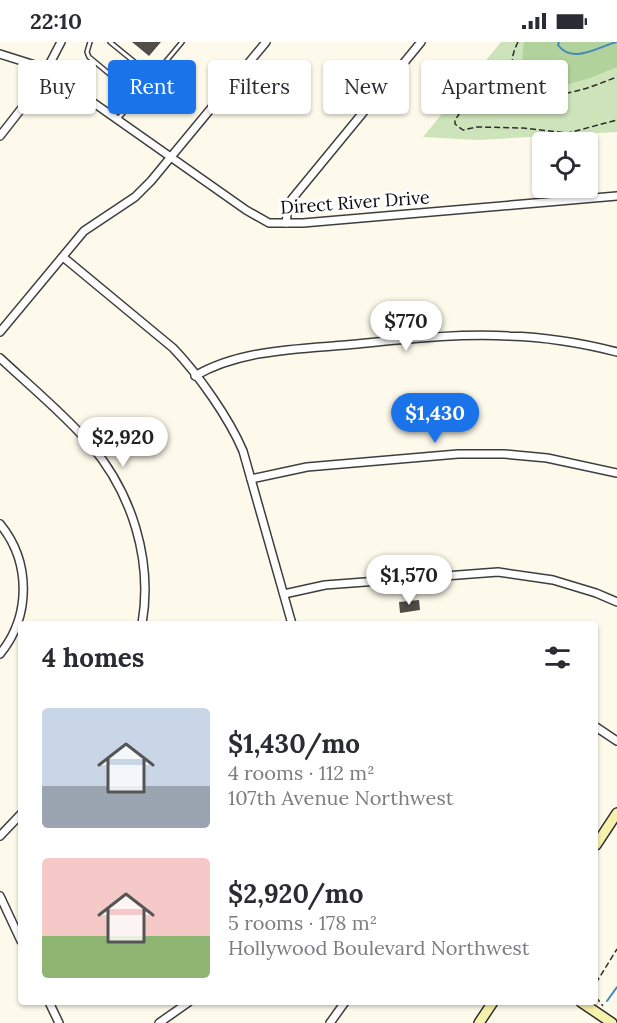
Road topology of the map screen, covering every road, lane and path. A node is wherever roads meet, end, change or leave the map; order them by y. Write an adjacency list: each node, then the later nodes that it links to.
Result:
1 (61, 42): 10 (street)
2 (90, 42): 3 (lane)
3 (110, 42)
4 (182, 42): 17 (lane)
5 (266, 42): 20 (street)
6 (421, 42): 22 (street)
7 (518, 42): 11 (path)
8 (0, 54): 9 (street, Direct River Drive)
9 (18, 60)
10 (51, 60)
11 (513, 60)
12 (617, 77): 13 (path)
13 (568, 93)
14 (96, 105): 17 (street, Direct River Drive)
15 (18, 113): 19 (street)
16 (459, 114): 18 (path)
17 (117, 120): 20 (street, Direct River Drive)
18 (617, 120)
19 (0, 136)
20 (171, 157): 22 (street, Direct River Drive); 23 (street)
21 (617, 196): 22 (street, Direct River Drive)
22 (286, 223)
23 (63, 257): 24 (street); 27 (street)
24 (0, 332)
25 (617, 352): 27 (street)
26 (0, 358): 34 (street)
27 (195, 376): 29 (street)
28 (617, 473): 29 (street)
29 (251, 479): 31 (street)
30 (0, 524): 33 (street)
31 (284, 594): 32 (street); 35 (street)
32 (617, 602)
33 (18, 621)
34 (142, 621)
35 (291, 621)
36 (18, 624): 37 (street)
37 (0, 654)
38 (598, 728): 39 (street)
39 (617, 741)
40 (617, 813): 43 (street)
41 (18, 817): 42 (street)
42 (0, 836)
43 (598, 843)
44 (0, 897): 45 (street)
45 (18, 935)
46 (617, 949): 47 (path)
47 (598, 980)
48 (50, 1005): 53 (street)
49 (185, 1005): 54 (street)
50 (343, 1005): 55 (street)
51 (491, 1005): 56 (street)
52 (585, 1005): 57 (street)
53 (59, 1023)
54 (159, 1023)
55 (330, 1023)
56 (479, 1023)
57 (612, 1023)

